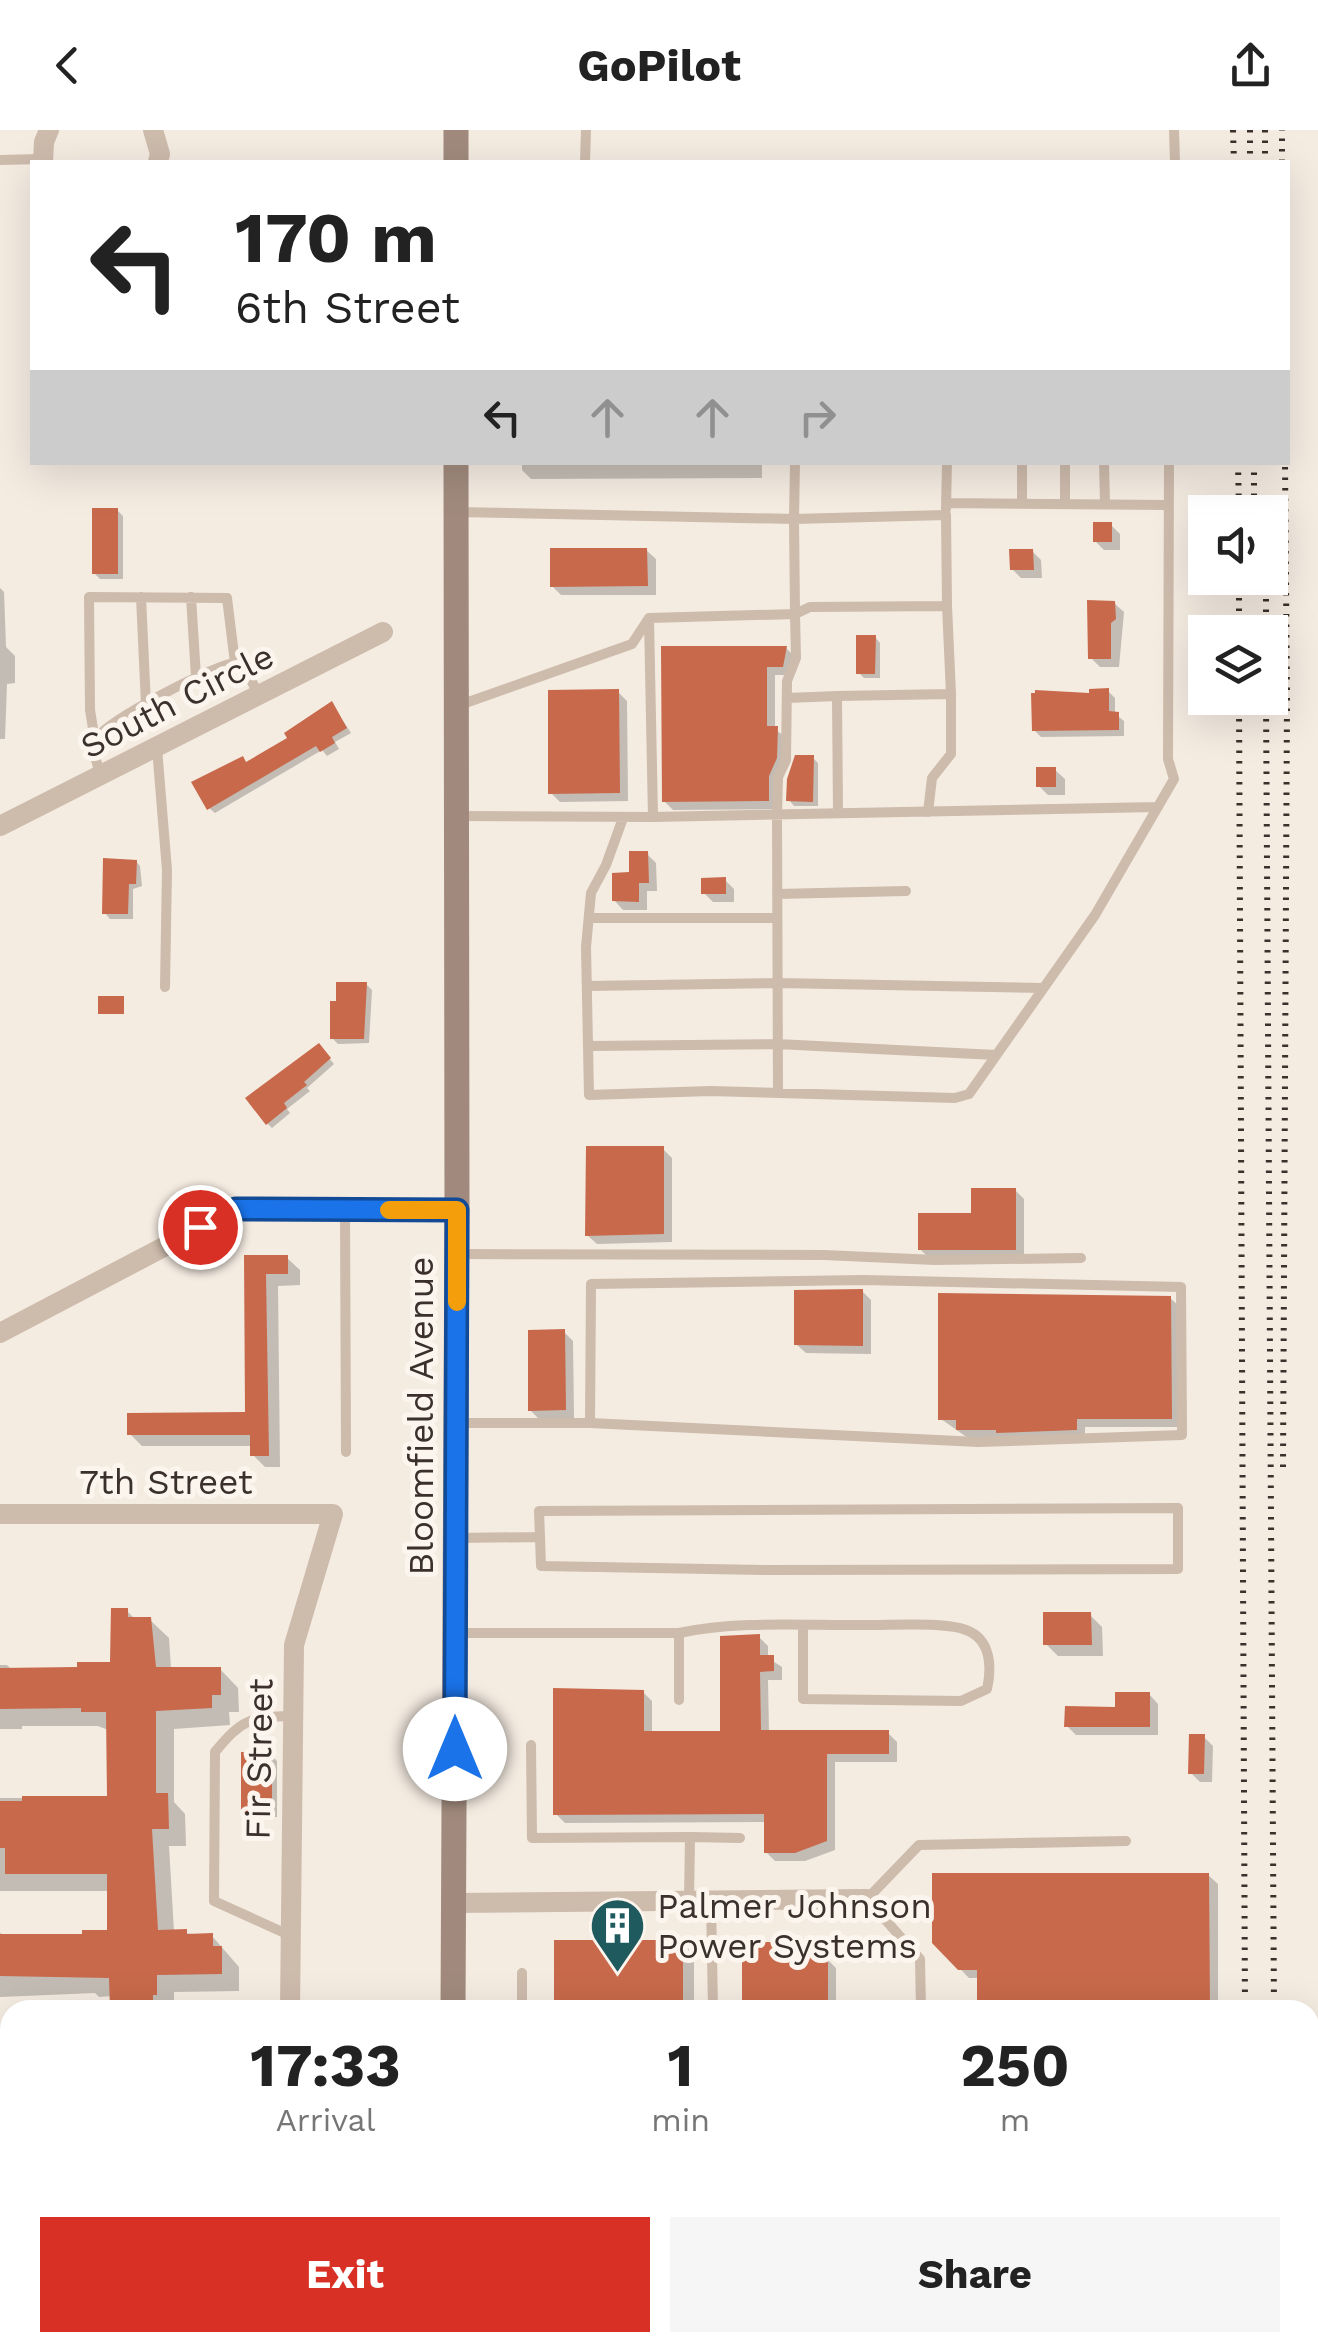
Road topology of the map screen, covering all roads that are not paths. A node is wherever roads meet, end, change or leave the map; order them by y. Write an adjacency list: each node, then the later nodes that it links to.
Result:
1 (49, 130): 7 (street)
2 (153, 130): 8 (street)
3 (456, 130): 9 (main road)
4 (586, 130): 10 (lane)
5 (1174, 130): 11 (lane)
6 (0, 160): 12 (lane)
7 (42, 160)
8 (158, 160)
9 (456, 160)
10 (586, 160)
11 (1175, 160)
12 (30, 161)
13 (456, 465): 25 (main road, Bloomfield Avenue)
14 (796, 465): 26 (lane)
15 (947, 465): 24 (lane)
16 (1022, 465): 20 (lane)
17 (1065, 465): 21 (lane)
18 (1104, 465): 22 (lane)
19 (1169, 465): 23 (lane)
20 (1022, 504): 21 (lane); 24 (lane)
21 (1065, 504): 22 (lane)
22 (1105, 504): 23 (lane)
23 (1167, 505): 44 (lane)
24 (946, 509): 26 (lane); 29 (lane)
25 (456, 512): 26 (lane); 40 (main road, Bloomfield Avenue)
26 (794, 518): 30 (lane)
27 (141, 597): 28 (lane); 39 (lane); 41 (lane)
28 (191, 597): 33 (lane); 34 (lane)
29 (947, 606): 30 (lane); 35 (lane)
30 (795, 614): 31 (lane); 38 (lane)
31 (649, 618): 40 (lane); 49 (lane)
32 (384, 632): 36 (street, South Circle)
33 (235, 663): 34 (lane); 36 (lane)
34 (196, 677): 39 (lane)
35 (951, 694): 37 (lane); 45 (lane)
36 (259, 695): 42 (street, South Circle)
37 (837, 696): 38 (lane); 46 (lane)
38 (787, 698): 47 (lane)
39 (146, 705): 41 (lane)
40 (456, 706): 48 (main road, Bloomfield Avenue)
41 (95, 740): 43 (lane)
42 (157, 748): 43 (street, South Circle); 58 (lane)
43 (101, 777): 51 (street, South Circle)
44 (1158, 807): 45 (lane); 59 (lane)
45 (928, 812): 46 (lane)
46 (838, 814): 47 (lane)
47 (777, 815): 49 (lane); 53 (lane)
48 (456, 816): 50 (lane); 65 (main road, Bloomfield Avenue)
49 (653, 817): 50 (lane)
50 (623, 818): 54 (lane)
51 (0, 826)
52 (906, 891): 53 (lane)
53 (777, 894): 55 (lane)
54 (588, 918): 55 (lane); 57 (lane)
55 (777, 918): 56 (lane)
56 (778, 984): 57 (lane); 59 (lane); 60 (lane)
57 (588, 986): 61 (lane)
58 (165, 987)
59 (1043, 988): 62 (lane)
60 (778, 1044): 61 (lane); 62 (lane); 63 (lane)
61 (590, 1046): 63 (lane)
62 (996, 1055): 63 (lane)
63 (778, 1093)
64 (345, 1210): 65 (street); 68 (street); 71 (lane)
65 (457, 1210): 66 (main road, Bloomfield Avenue)
66 (457, 1254): 67 (lane); 69 (main road, Bloomfield Avenue)
67 (1081, 1258)
68 (0, 1333)
69 (456, 1422): 70 (lane); 75 (main road, Bloomfield Avenue)
70 (590, 1423): 70 (lane)
71 (346, 1452)
72 (0, 1514): 73 (street, 7th Street)
73 (333, 1514): 80 (street, Fir Street)
74 (540, 1537): 74 (lane); 75 (lane)
75 (456, 1538): 77 (main road, Bloomfield Avenue)
76 (803, 1626): 76 (lane); 78 (lane)
77 (455, 1633): 78 (lane); 88 (main road, Bloomfield Avenue)
78 (679, 1633): 79 (lane)
79 (679, 1700)
80 (292, 1716): 89 (street, Fir Street); 89 (lane)
81 (531, 1745): 82 (lane)
82 (690, 1837): 83 (lane); 86 (lane)
83 (740, 1838)
84 (1126, 1841): 85 (lane)
85 (867, 1900): 87 (street); 95 (lane)
86 (689, 1901): 87 (street); 88 (street)
87 (711, 1901): 94 (lane)
88 (454, 1903): 92 (main road, Bloomfield Avenue)
89 (290, 1935): 91 (street, Fir Street)
90 (522, 1973): 93 (lane)
91 (290, 2000)
92 (453, 2000)
93 (522, 2000)
94 (713, 2000)
95 (921, 2000)

